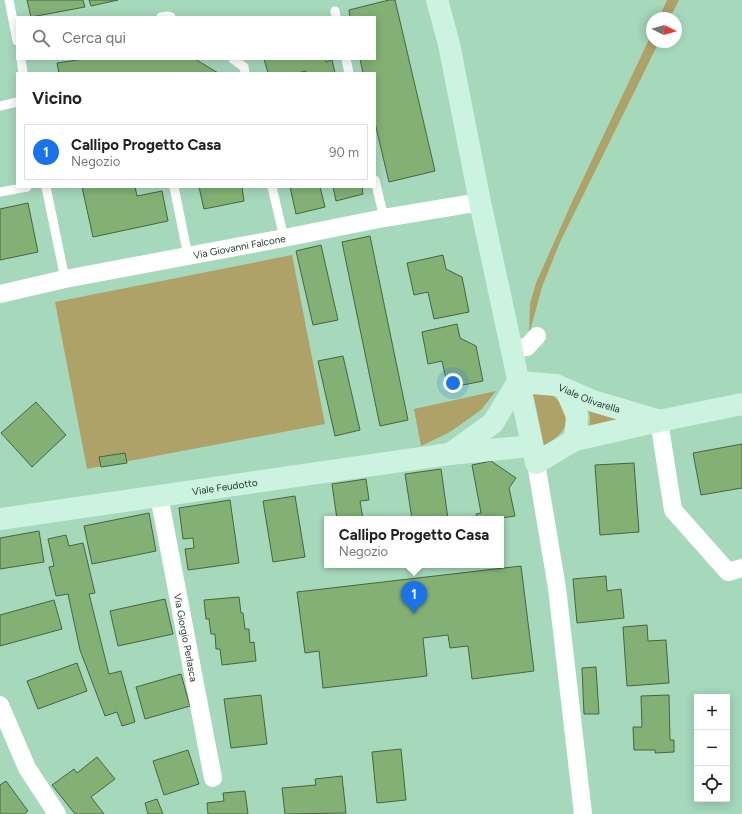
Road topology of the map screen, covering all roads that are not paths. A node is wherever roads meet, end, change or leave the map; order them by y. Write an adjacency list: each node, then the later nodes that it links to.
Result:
1 (9, 0): 3 (lane)
2 (437, 0): 18 (street)
3 (16, 36)
4 (21, 60): 7 (lane)
5 (234, 60): 8 (lane)
6 (346, 60): 9 (lane)
7 (24, 72)
8 (245, 72)
9 (349, 72)
10 (16, 102): 11 (lane)
11 (0, 106)
12 (376, 184): 19 (lane)
13 (22, 188): 17 (lane)
14 (46, 188): 22 (lane)
15 (174, 188): 21 (lane)
16 (272, 188): 20 (lane)
17 (0, 192)
18 (480, 202): 19 (street, Via Giovanni Falcone); 25 (street)
19 (384, 218): 20 (street, Via Giovanni Falcone)
20 (284, 238): 21 (street, Via Giovanni Falcone)
21 (188, 256): 22 (street, Via Giovanni Falcone)
22 (65, 279): 23 (street, Via Giovanni Falcone)
23 (0, 294)
24 (537, 336): 25 (street)
25 (511, 349): 26 (street)
26 (518, 382): 27 (street, Viale Olivarella); 30 (street); 32 (street)
27 (566, 390): 29 (street, Viale Olivarella); 31 (street)
28 (742, 404): 29 (street, Viale Olivarella)
29 (659, 421): 31 (street, Viale Olivarella); 36 (street)
30 (527, 425): 32 (street); 33 (street)
31 (574, 440): 33 (street, Viale Olivarella)
32 (459, 454): 33 (street, Viale Feudotto); 34 (street, Viale Feudotto)
33 (534, 454): 40 (street)
34 (159, 496): 35 (street, Viale Feudotto); 38 (street, Via Giorgio Perlasca)
35 (0, 519)
36 (742, 568)
37 (0, 705): 39 (street)
38 (213, 778)
39 (57, 814)
40 (581, 814)

